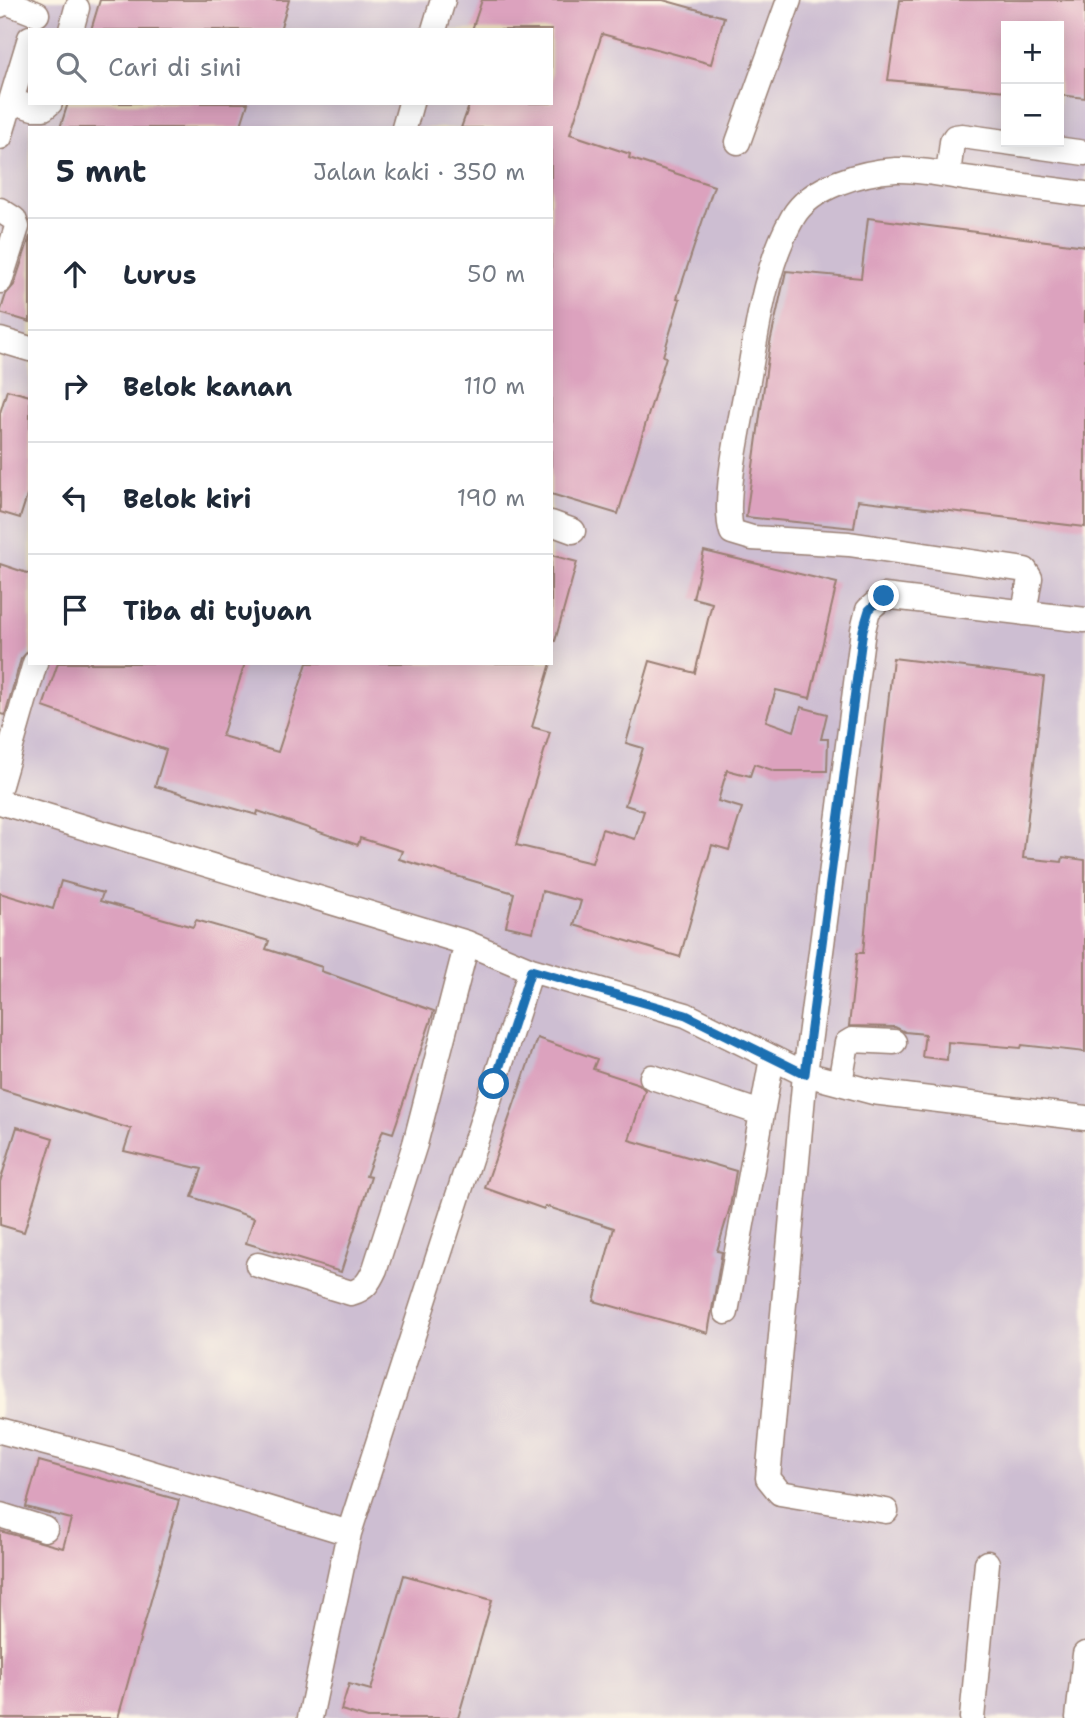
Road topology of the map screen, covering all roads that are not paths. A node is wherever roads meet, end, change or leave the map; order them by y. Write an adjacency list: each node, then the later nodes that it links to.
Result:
1 (443, 0): 5 (lane)
2 (789, 0): 12 (lane)
3 (1, 2): 4 (lane)
4 (35, 20)
5 (435, 28)
6 (28, 44): 7 (lane)
7 (11, 101): 8 (lane); 11 (lane)
8 (48, 105)
9 (410, 105): 10 (lane)
10 (405, 126)
11 (0, 137)
12 (738, 142)
13 (1085, 153): 14 (lane)
14 (948, 175): 15 (lane); 20 (lane)
15 (1085, 194)
16 (0, 210): 17 (lane)
17 (0, 281)
18 (0, 340): 19 (lane)
19 (28, 348)
20 (1024, 613): 21 (lane); 29 (lane)
21 (1085, 620)
22 (34, 665): 23 (lane)
23 (2, 770)
24 (0, 802): 25 (lane)
25 (467, 943): 26 (lane); 34 (lane)
26 (531, 970): 28 (lane); 40 (lane)
27 (894, 1042): 31 (lane)
28 (772, 1058): 29 (lane); 32 (lane)
29 (805, 1074): 31 (lane); 37 (lane)
30 (652, 1077): 32 (lane)
31 (840, 1083): 33 (lane)
32 (761, 1113): 35 (lane)
33 (1085, 1118)
34 (258, 1265)
35 (726, 1312)
36 (0, 1431): 40 (lane)
37 (886, 1511)
38 (0, 1515): 39 (lane)
39 (45, 1529)
40 (349, 1533): 43 (lane)
41 (987, 1563): 44 (lane)
42 (1085, 1654): 45 (lane)
43 (310, 1718)
44 (972, 1718)
45 (1079, 1718)

